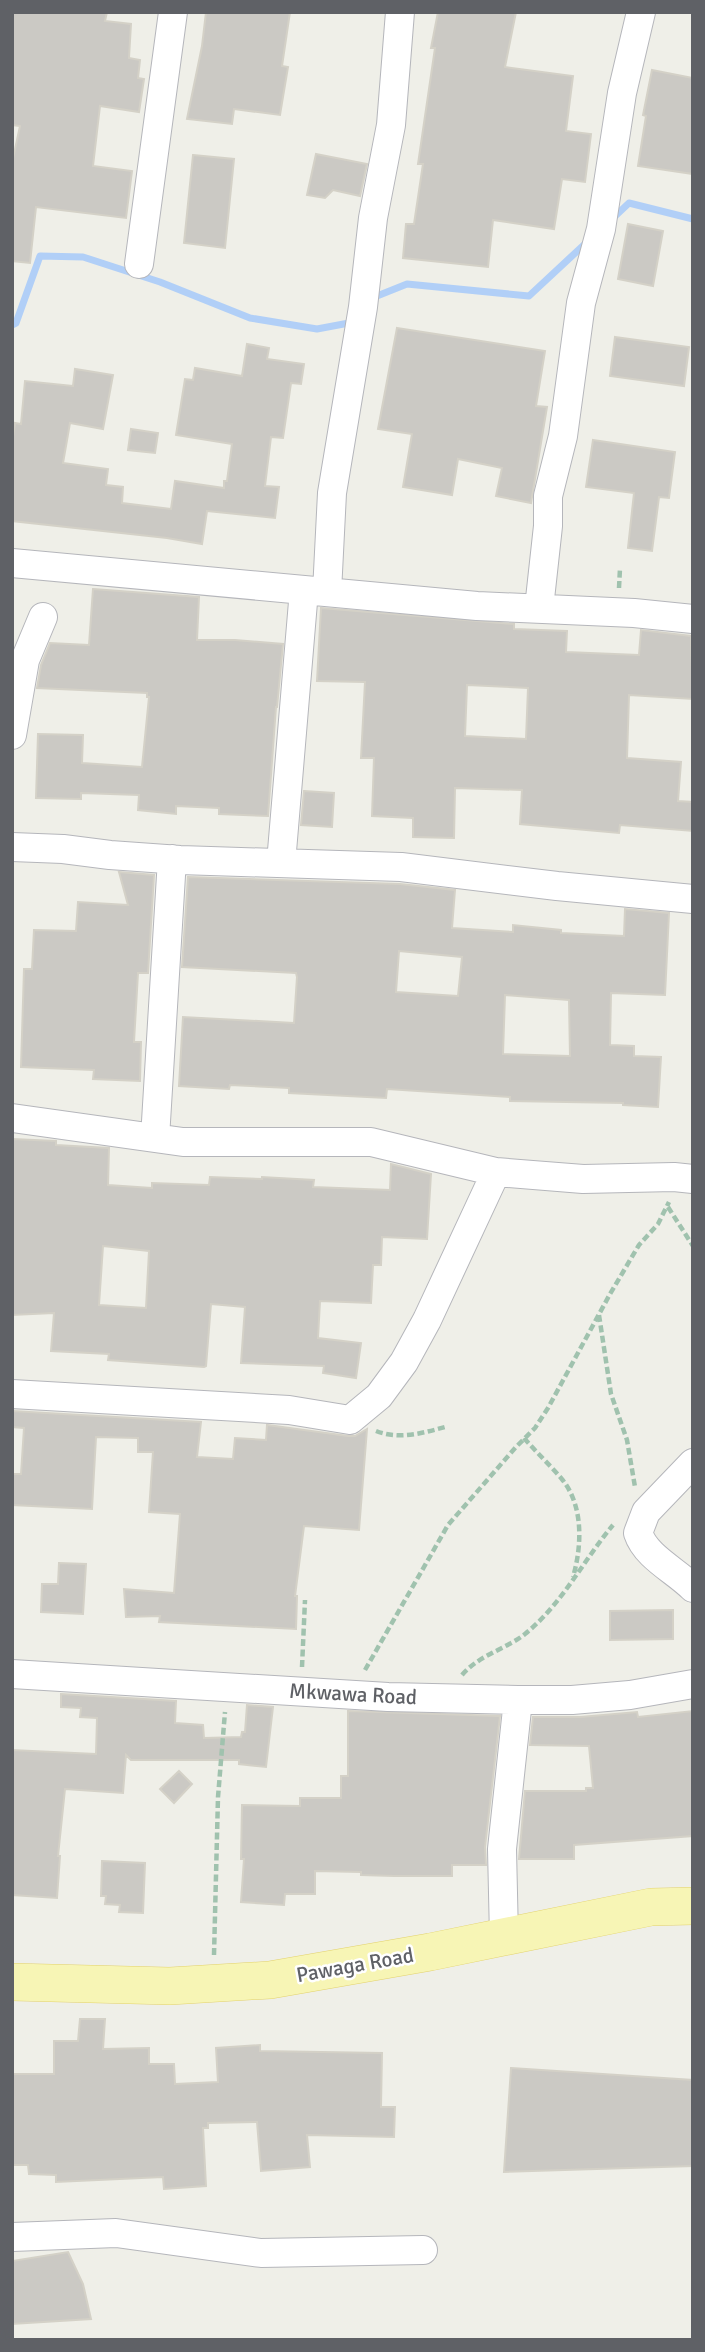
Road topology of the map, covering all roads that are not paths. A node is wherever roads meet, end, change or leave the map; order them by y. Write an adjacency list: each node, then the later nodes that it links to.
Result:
1 (173, 12): 4 (street)
2 (400, 12): 6 (street)
3 (641, 12): 7 (street)
4 (139, 264)
5 (12, 563): 6 (street)
6 (316, 591): 7 (street); 13 (street)
7 (539, 608): 9 (street)
8 (43, 617): 10 (street)
9 (693, 619)
10 (12, 735)
11 (16, 854): 12 (street)
12 (172, 859): 13 (street); 16 (street)
13 (281, 863): 14 (street)
14 (693, 899)
15 (12, 1118): 16 (street)
16 (155, 1138): 17 (street)
17 (496, 1172): 18 (street); 19 (street)
18 (684, 1178)
19 (12, 1394)
20 (693, 1464): 21 (street)
21 (693, 1588)
22 (12, 1674): 24 (street, Mkwawa Road)
23 (693, 1684): 24 (street, Mkwawa Road)
24 (518, 1700): 26 (street)
25 (693, 1906): 26 (main road, Pawaga Road)
26 (505, 1937): 27 (main road, Pawaga Road)
27 (12, 1982)
28 (12, 2236): 29 (street)
29 (423, 2250)

